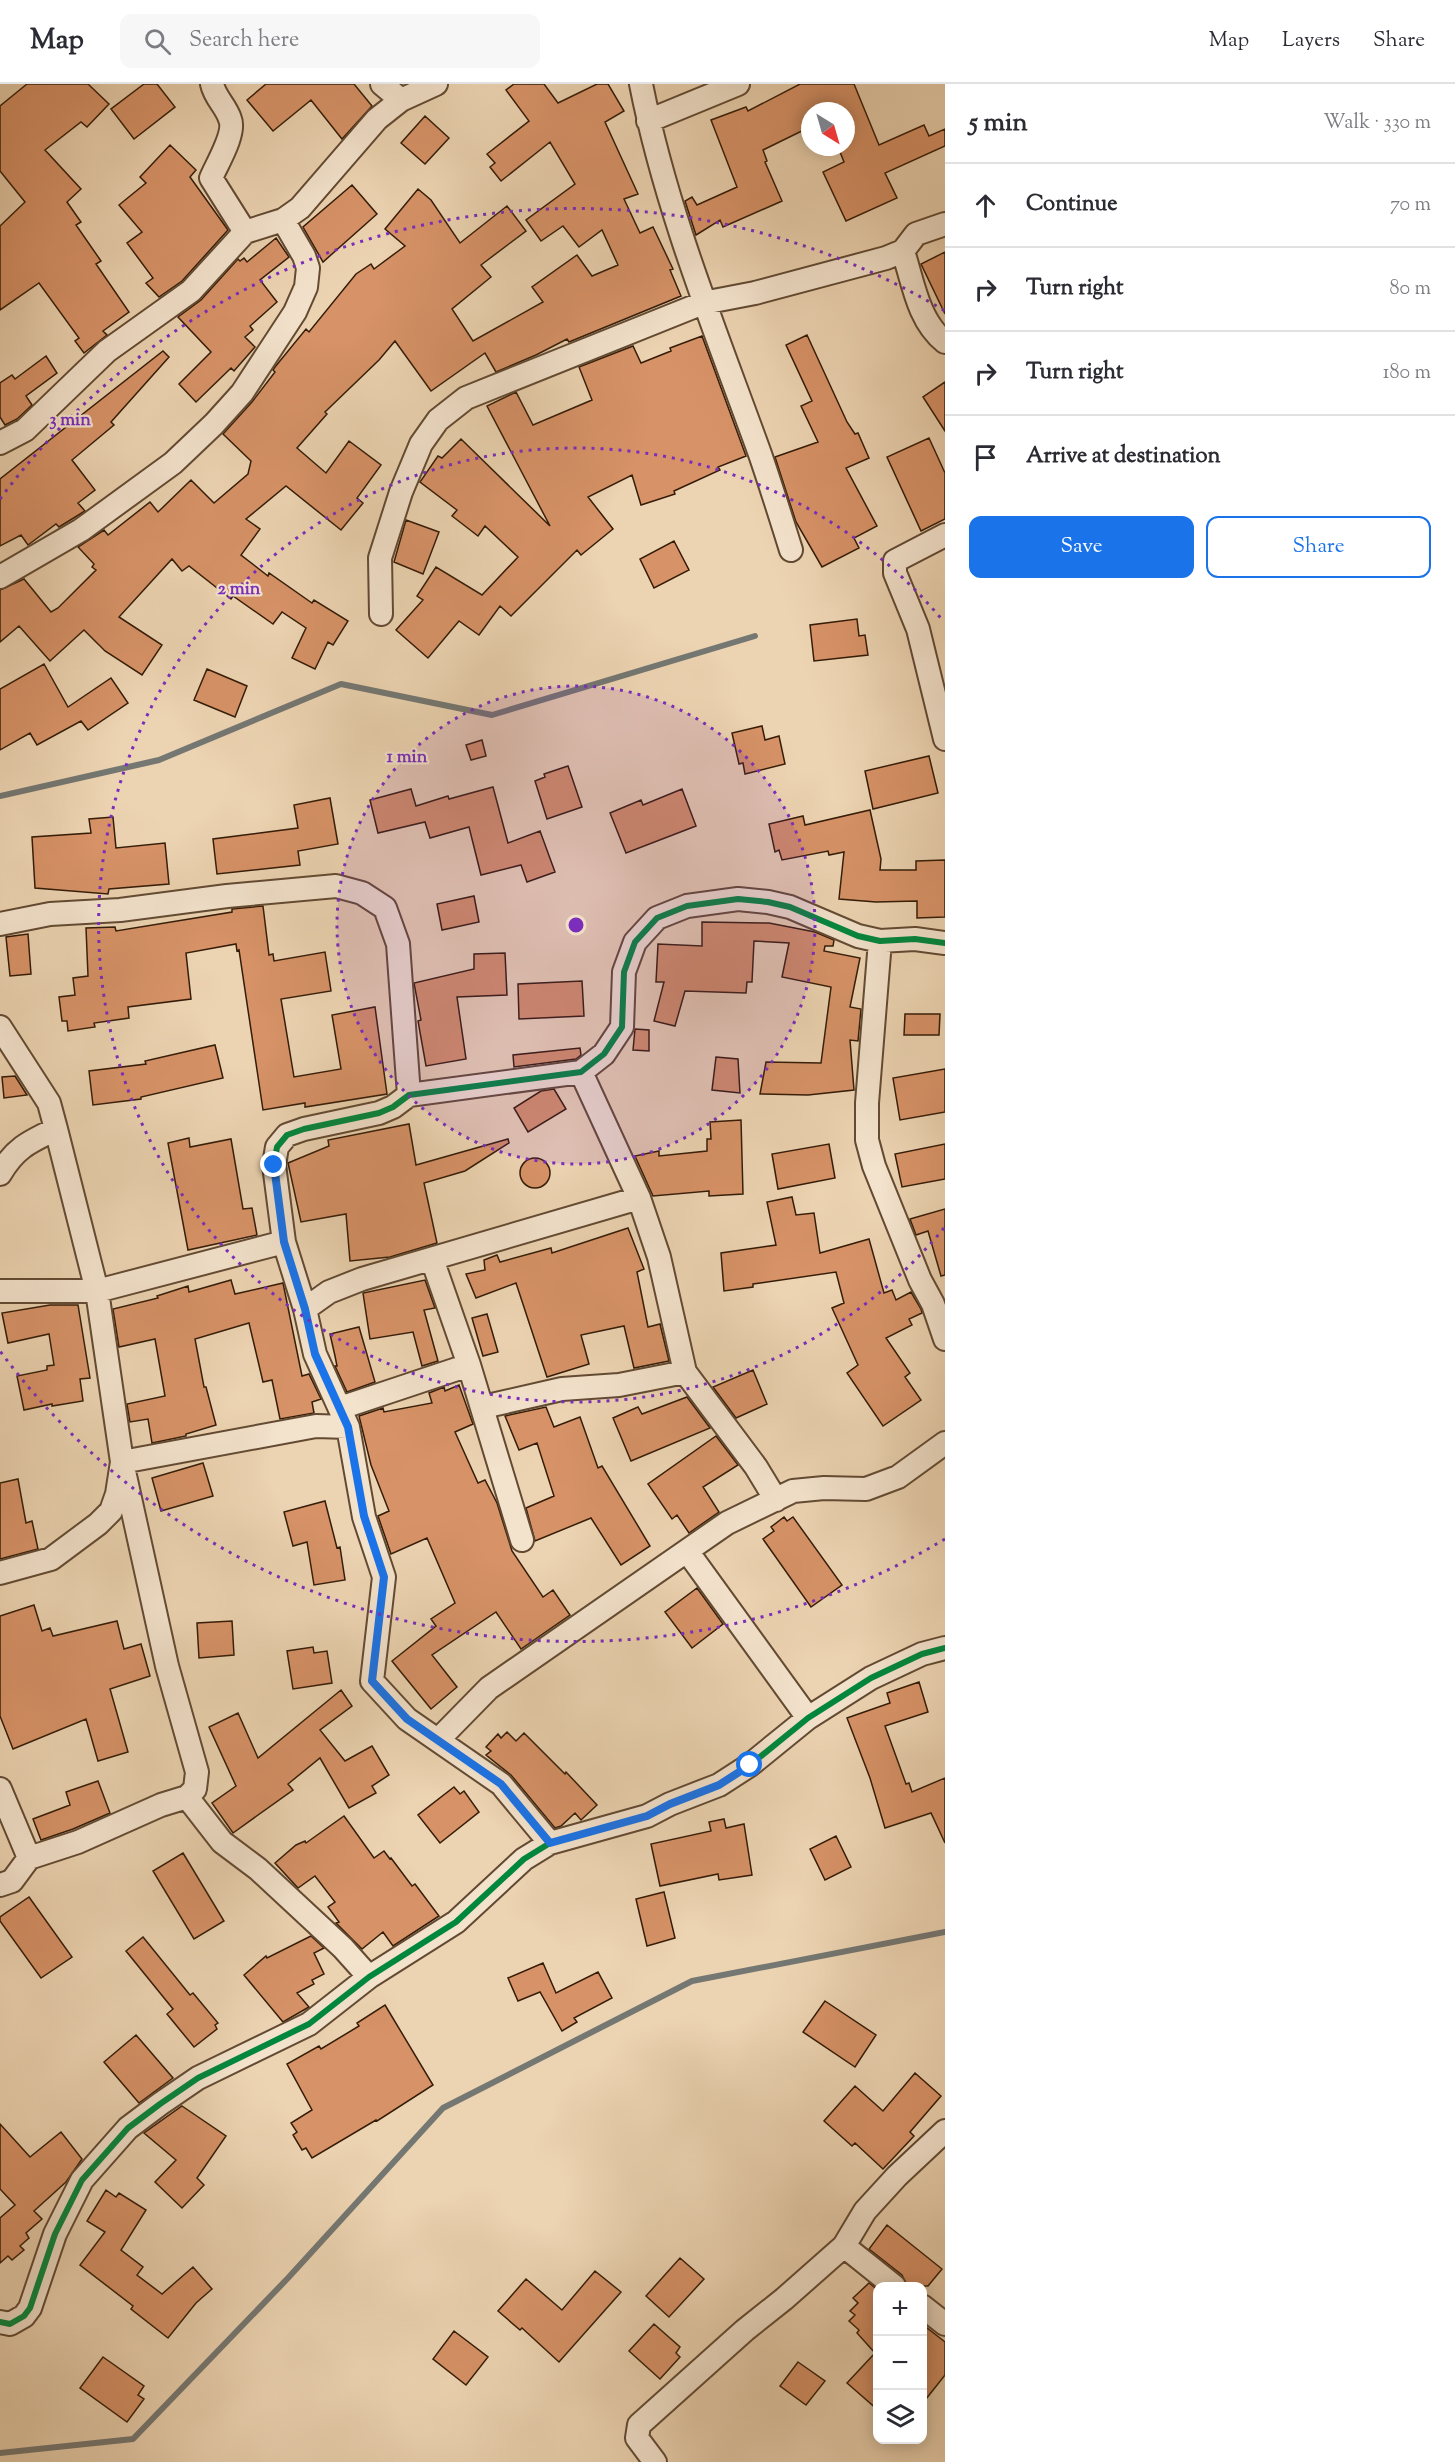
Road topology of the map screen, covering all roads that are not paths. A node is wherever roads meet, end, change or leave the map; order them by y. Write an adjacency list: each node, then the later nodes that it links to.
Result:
1 (213, 84): 10 (street)
2 (382, 84): 6 (street)
3 (435, 84): 6 (street)
4 (640, 84): 7 (street)
5 (738, 84): 7 (street)
6 (401, 100): 8 (street)
7 (648, 121): 12 (street)
8 (283, 220): 10 (street); 17 (street)
9 (945, 224): 11 (street)
10 (245, 232): 14 (street)
11 (903, 251): 12 (street); 13 (street)
12 (703, 303): 16 (street); 18 (street)
13 (945, 342)
14 (0, 443)
15 (945, 535): 19 (street)
16 (791, 550)
17 (0, 577)
18 (381, 614)
19 (945, 740)
20 (0, 924): 25 (street)
21 (880, 941): 22 (street); 24 (street); 34 (street)
22 (945, 944)
23 (0, 1027): 26 (street)
24 (581, 1072): 25 (street); 28 (street)
25 (409, 1095): 29 (street)
26 (56, 1129): 27 (street); 32 (street)
27 (0, 1174)
28 (639, 1198): 30 (street); 36 (street)
29 (284, 1242): 32 (street); 33 (street)
30 (432, 1259): 33 (street); 35 (street)
31 (0, 1291): 32 (street)
32 (97, 1291): 40 (street)
33 (305, 1309): 38 (street)
34 (945, 1339)
35 (469, 1365): 37 (street); 38 (street)
36 (686, 1372): 37 (street); 41 (street)
37 (483, 1407): 42 (street)
38 (344, 1418): 40 (street); 47 (street)
39 (945, 1443): 41 (street)
40 (122, 1462): 44 (street); 49 (street)
41 (776, 1500): 43 (street)
42 (522, 1540)
43 (687, 1551): 46 (street); 47 (street)
44 (0, 1573)
45 (945, 1648): 46 (street)
46 (807, 1718): 50 (street)
47 (438, 1740): 50 (street)
48 (0, 1789): 51 (street)
49 (187, 1797): 51 (street); 53 (street)
50 (550, 1843): 53 (street)
51 (29, 1858): 52 (street)
52 (0, 1885)
53 (369, 1977): 58 (street)
54 (945, 2131): 55 (street)
55 (844, 2246): 56 (street); 60 (street)
56 (889, 2282)
57 (927, 2310): 59 (street)
58 (0, 2322)
59 (945, 2324)
60 (655, 2462)

